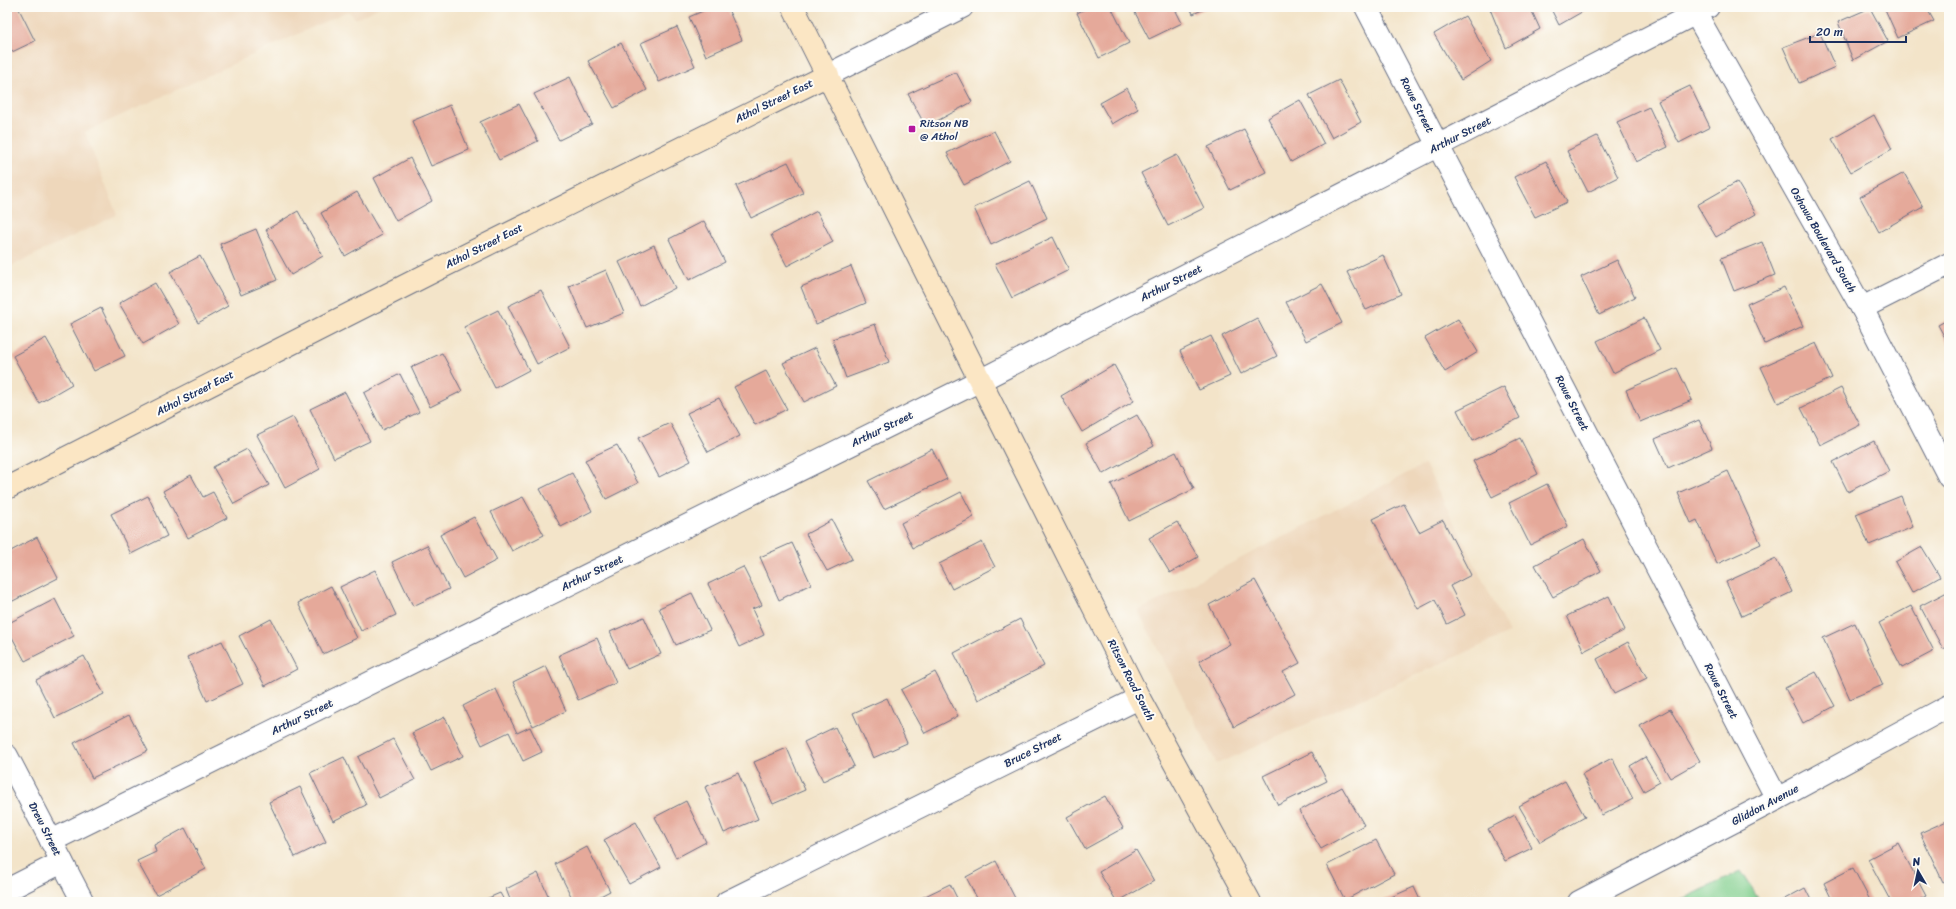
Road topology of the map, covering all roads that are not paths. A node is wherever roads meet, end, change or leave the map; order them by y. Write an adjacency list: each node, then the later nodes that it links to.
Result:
1 (793, 7): 5 (main road, Ritson Road South)
2 (962, 7): 5 (street, Athol Street East)
3 (1366, 7): 6 (street, Rowe Street)
4 (1698, 9): 6 (street, Arthur Street); 8 (street, Oshawa Boulevard South)
5 (828, 74): 9 (main road, Ritson Road South); 11 (main road, Athol Street East)
6 (1438, 146): 9 (street, Arthur Street); 15 (street, Rowe Street)
7 (1949, 264): 8 (street)
8 (1862, 308): 10 (street, Oshawa Boulevard South)
9 (981, 380): 12 (main road, Ritson Road South); 16 (street, Arthur Street)
10 (1949, 477)
11 (7, 488)
12 (1139, 698): 20 (street, Bruce Street); 21 (main road, Ritson Road South)
13 (1949, 706): 15 (street, Gliddon Avenue)
14 (7, 756): 16 (street, Drew Street)
15 (1778, 799): 22 (street, Gliddon Avenue)
16 (52, 841): 17 (street, Drew Street)
17 (62, 862): 18 (street); 19 (street, Drew Street)
18 (7, 890)
19 (83, 902)
20 (727, 902)
21 (1250, 902)
22 (1579, 902)

